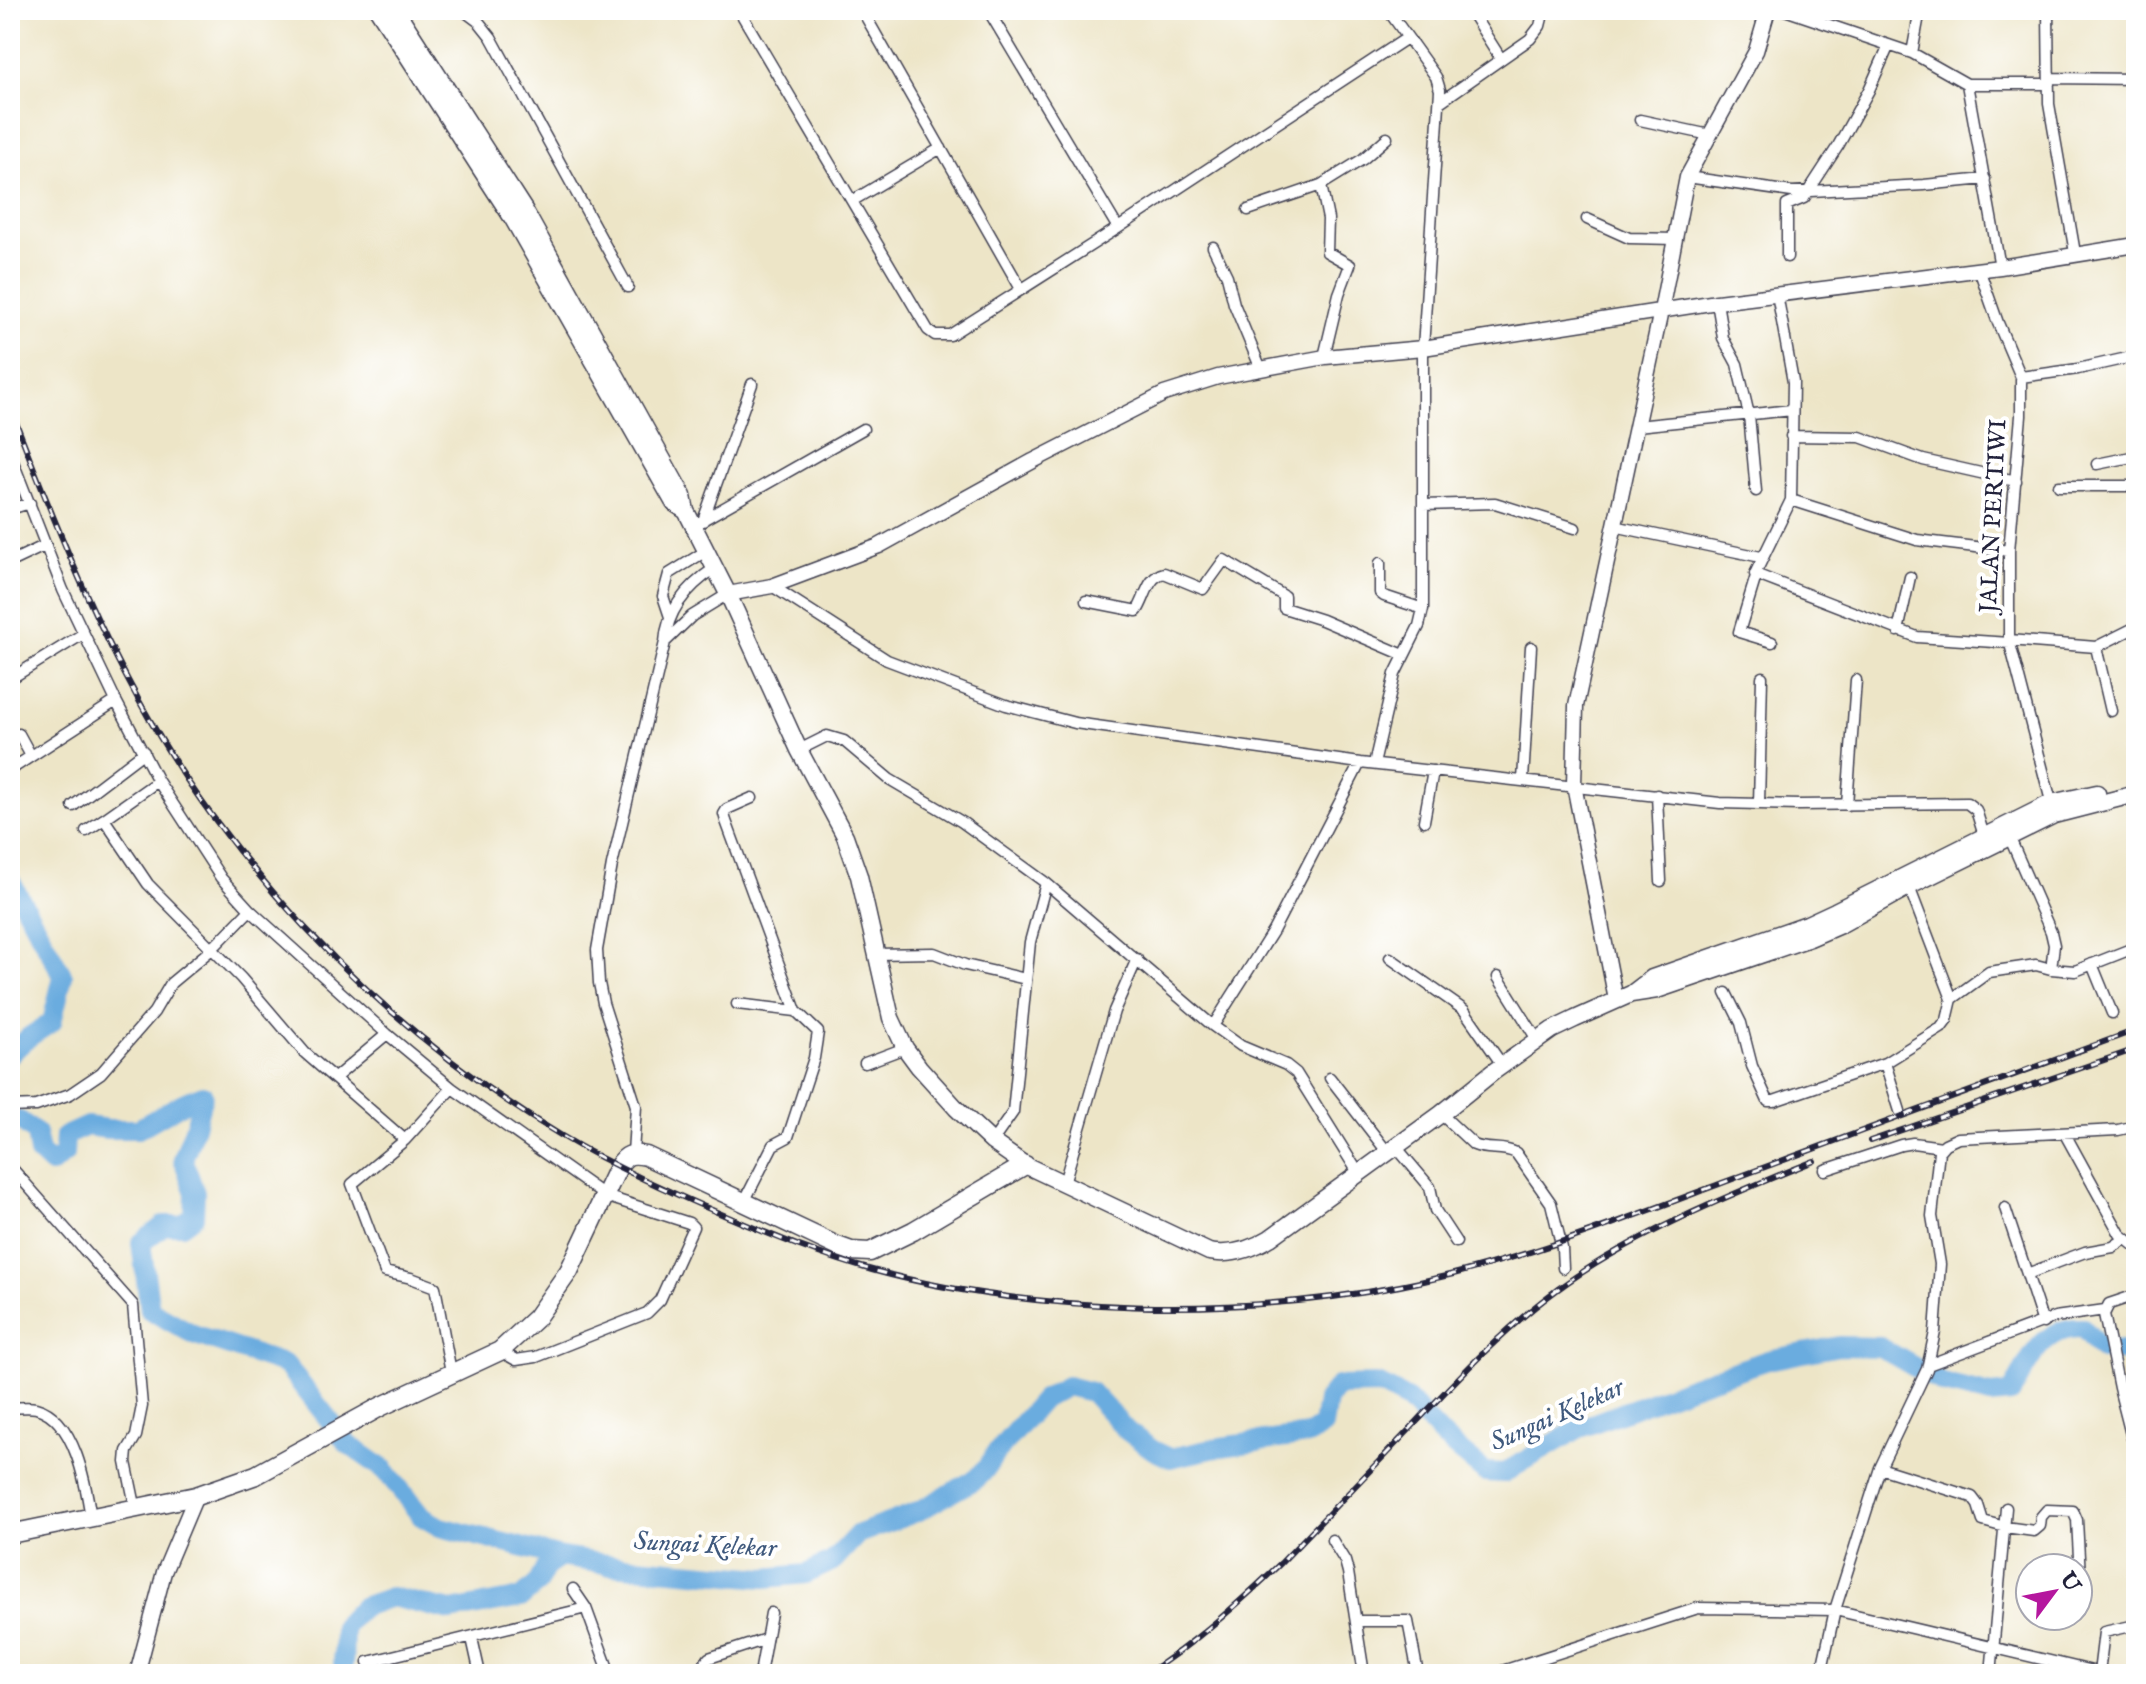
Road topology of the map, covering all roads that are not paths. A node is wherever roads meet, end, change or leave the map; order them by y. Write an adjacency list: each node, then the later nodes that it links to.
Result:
1 (378, 10): 69 (main road)
2 (396, 10): 69 (main road)
3 (739, 10): 30 (street)
4 (862, 10): 25 (street)
5 (988, 10): 33 (street)
6 (1388, 10): 14 (street)
7 (1470, 10): 17 (street)
8 (1544, 10): 17 (street)
9 (1768, 10): 23 (street)
10 (1785, 10): 15 (street)
11 (1920, 10): 16 (street)
12 (2048, 10): 19 (street)
13 (462, 11): 41 (street)
14 (1407, 38): 21 (street); 33 (street)
15 (1889, 45): 16 (street); 29 (street)
16 (1912, 53): 20 (street)
17 (1501, 59): 21 (street)
18 (2136, 79): 19 (street)
19 (2049, 81): 20 (street); 37 (street)
20 (1967, 84): 27 (street)
21 (1440, 102): 46 (street)
22 (1640, 120): 23 (street)
23 (1710, 135): 26 (street)
24 (1387, 138): 28 (street)
25 (941, 148): 30 (street); 42 (street)
26 (1687, 177): 29 (street); 34 (street)
27 (1985, 179): 29 (street); 39 (street)
28 (1321, 185): 31 (street); 48 (street)
29 (1809, 191): 38 (street)
30 (852, 201): 42 (street)
31 (1248, 210)
32 (1587, 219): 34 (street)
33 (1118, 228): 42 (street)
34 (1675, 239): 45 (street)
35 (2136, 245): 37 (street)
36 (1213, 247): 49 (street)
37 (2075, 253): 39 (street)
38 (1787, 257)
39 (2000, 267): 40 (street)
40 (1979, 269): 43 (street); 50 (street, JALAN PERTIWI)
41 (628, 287)
42 (1021, 289)
43 (1777, 294): 44 (street); 52 (street)
44 (1717, 302): 45 (street); 53 (street)
45 (1661, 311): 46 (street); 54 (street)
46 (1423, 348): 48 (street); 67 (street)
47 (2136, 356): 50 (street)
48 (1324, 357): 49 (street)
49 (1261, 369): 81 (street)
50 (2021, 377): 61 (street, JALAN PERTIWI)
51 (752, 384): 69 (street)
52 (1792, 410): 53 (street); 56 (street)
53 (1749, 415): 54 (street); 64 (street)
54 (1637, 426): 70 (street)
55 (863, 429): 69 (street)
56 (1791, 436): 61 (street); 65 (street)
57 (10, 454): 60 (street)
58 (2136, 456): 59 (street)
59 (2097, 464)
60 (14, 474): 66 (street)
61 (2016, 481): 74 (street, JALAN PERTIWI)
62 (2059, 486): 63 (street)
63 (2136, 486)
64 (1756, 491)
65 (1791, 500): 74 (street); 75 (street)
66 (30, 503): 68 (street); 72 (street)
67 (1423, 505): 71 (street); 84 (street)
68 (10, 509)
69 (694, 519): 73 (main road)
70 (1614, 526): 75 (street); 111 (street)
71 (1575, 528)
72 (46, 545): 76 (street); 88 (street)
73 (706, 551): 78 (main road); 85 (street)
74 (2009, 551): 91 (street, JALAN PERTIWI)
75 (1761, 557): 79 (street)
76 (10, 562)
77 (1380, 563): 84 (street)
78 (715, 568): 82 (main road); 85 (street)
79 (1756, 576): 87 (street); 90 (street)
80 (1910, 577): 87 (street)
81 (772, 586): 82 (street); 104 (street)
82 (728, 594): 89 (street); 101 (main road)
83 (1086, 601): 94 (street)
84 (1423, 609): 94 (street)
85 (670, 617): 89 (street)
86 (2136, 627): 93 (street)
87 (1898, 631): 91 (street)
88 (83, 634): 96 (street); 98 (street)
89 (665, 642): 162 (street)
90 (1772, 642)
91 (2009, 642): 93 (street); 118 (street, JALAN PERTIWI)
92 (1531, 647): 108 (street)
93 (2096, 647): 99 (street)
94 (1404, 655): 105 (street)
95 (1762, 677): 115 (street)
96 (10, 679)
97 (1856, 680): 116 (street)
98 (116, 701): 102 (street); 103 (street)
99 (2111, 711)
100 (19, 734): 103 (street)
101 (799, 750): 126 (street); 130 (main road)
102 (144, 752): 109 (street); 117 (street)
103 (31, 756): 106 (street)
104 (1360, 763): 105 (street); 143 (street)
105 (1374, 764): 107 (street)
106 (10, 770)
107 (1433, 771): 108 (street); 120 (street)
108 (1523, 780): 111 (street)
109 (158, 781): 119 (street); 127 (street)
110 (2136, 784): 118 (main road)
111 (1574, 785): 113 (street); 138 (street)
112 (2136, 794): 118 (main road)
113 (1657, 795): 115 (street); 124 (street)
114 (752, 798): 141 (street)
115 (1759, 804): 116 (street)
116 (1847, 805): 123 (street)
117 (73, 806)
118 (2053, 809): 122 (main road)
119 (104, 819): 121 (street); 129 (street)
120 (1424, 821)
121 (86, 831)
122 (2007, 831): 123 (main road); 134 (street)
123 (1986, 841): 125 (main road)
124 (1661, 881)
125 (1906, 881): 138 (main road); 139 (street)
126 (1046, 883): 132 (street); 136 (street)
127 (250, 910): 129 (street); 144 (street)
128 (2136, 947): 133 (street)
129 (212, 949): 150 (street); 153 (street)
130 (875, 954): 136 (street); 146 (main road)
131 (1390, 958): 149 (street)
132 (1137, 959): 143 (street); 167 (street)
133 (2092, 964): 134 (street); 142 (street)
134 (2051, 969): 139 (street)
135 (1498, 977): 145 (street)
136 (1026, 979): 159 (street)
137 (1726, 993): 148 (street)
138 (1624, 997): 145 (main road)
139 (1952, 999): 148 (street)
140 (737, 1004): 141 (street)
141 (796, 1011): 169 (street)
142 (2112, 1013)
143 (1213, 1026): 166 (street)
144 (387, 1034): 150 (street); 152 (street)
145 (1538, 1041): 149 (main road)
146 (905, 1048): 147 (street); 159 (main road)
147 (865, 1063)
148 (1885, 1063): 154 (street)
149 (1503, 1066): 155 (main road)
150 (336, 1077): 158 (street)
151 (1330, 1078): 161 (street)
152 (452, 1088): 158 (street); 168 (street)
153 (10, 1107)
154 (1900, 1111)
155 (1441, 1114): 161 (main road); 174 (street)
156 (2136, 1126): 157 (street)
157 (2065, 1134): 160 (street); 171 (street)
158 (405, 1140): 181 (street)
159 (992, 1142): 163 (main road)
160 (1942, 1147): 165 (street); 180 (street)
161 (1392, 1150): 166 (main road); 172 (street)
162 (633, 1153): 168 (highway); 169 (highway)
163 (1025, 1165): 167 (main road); 169 (highway)
164 (10, 1166): 187 (street)
165 (1825, 1170)
166 (1359, 1174): 167 (main road)
167 (1064, 1183)
168 (605, 1196): 179 (highway); 179 (street)
169 (744, 1202)
170 (2005, 1208): 175 (street)
171 (2125, 1239): 173 (street); 175 (street)
172 (1456, 1242)
173 (2136, 1247)
174 (1563, 1268)
175 (2027, 1274): 178 (street)
176 (2136, 1295): 177 (street)
177 (2105, 1310): 178 (street); 183 (street)
178 (2043, 1323): 180 (street)
179 (500, 1351): 181 (highway)
180 (1927, 1367): 184 (street)
181 (451, 1372): 185 (highway)
182 (10, 1408): 188 (street)
183 (2136, 1454)
184 (1880, 1468): 189 (street); 195 (street)
185 (196, 1496): 187 (highway); 204 (street)
186 (2006, 1508): 189 (street)
187 (136, 1510): 188 (highway)
188 (91, 1518): 190 (highway)
189 (2005, 1527): 192 (street); 201 (street)
190 (10, 1534)
191 (1332, 1540): 197 (street)
192 (2079, 1552)
193 (573, 1589): 194 (street)
194 (586, 1608): 199 (street); 206 (street)
195 (1835, 1610): 201 (street); 211 (street); 212 (street)
196 (771, 1613): 200 (street)
197 (1356, 1621): 209 (street); 210 (street)
198 (2136, 1625): 203 (street)
199 (472, 1638): 202 (street); 205 (street)
200 (766, 1639): 207 (street); 208 (street)
201 (1994, 1649): 203 (street); 213 (street)
202 (368, 1662)
203 (2102, 1673)
204 (137, 1674)
205 (480, 1674)
206 (610, 1674)
207 (697, 1674)
208 (760, 1674)
209 (1364, 1674)
210 (1418, 1674)
211 (1493, 1674)
212 (1821, 1674)
213 (1991, 1674)

